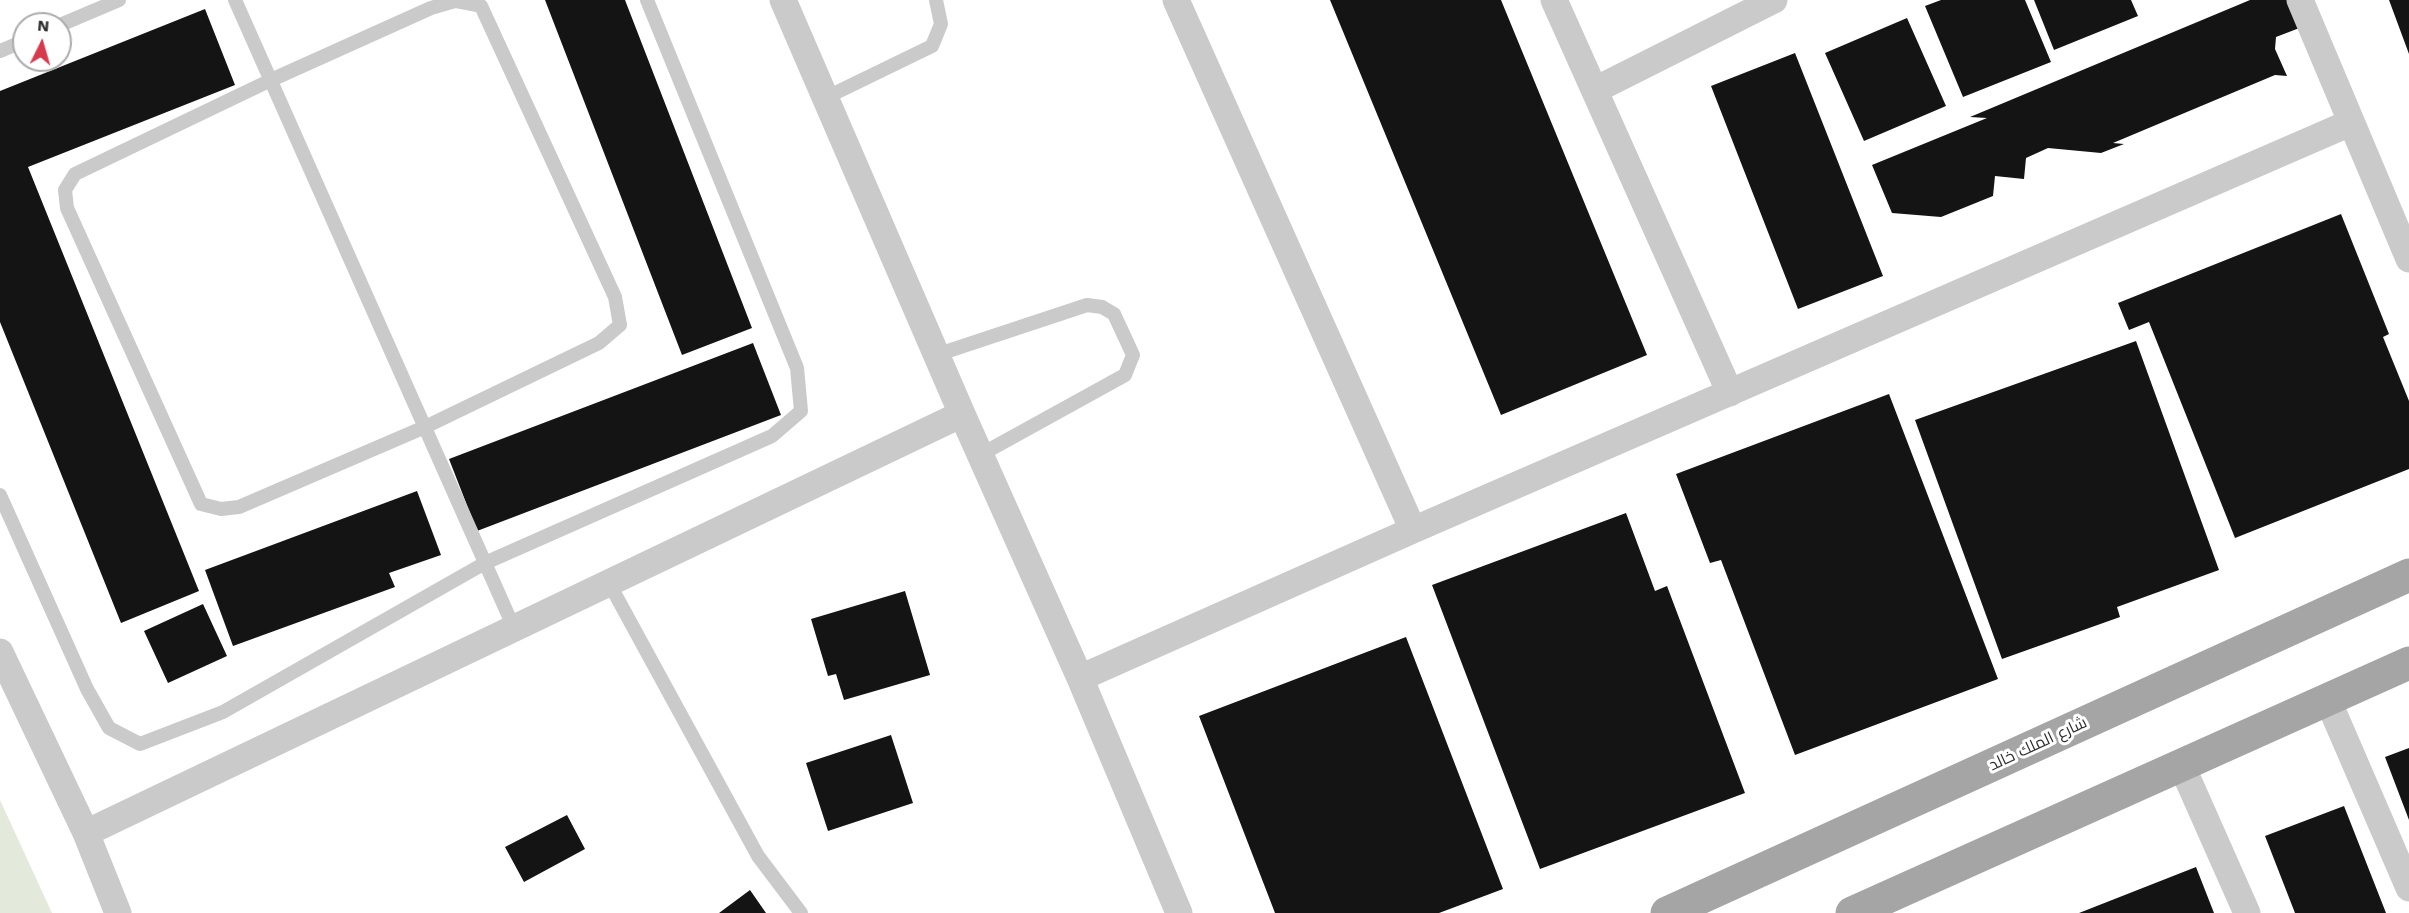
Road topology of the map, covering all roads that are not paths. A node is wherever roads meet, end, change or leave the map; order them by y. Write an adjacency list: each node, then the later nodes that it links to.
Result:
1 (119, 0): 10 (lane)
2 (235, 0): 11 (lane)
3 (647, 0): 23 (lane)
4 (936, 0): 13 (lane)
5 (1176, 0): 22 (street)
6 (1554, 0): 12 (street)
7 (1774, 0): 12 (street)
8 (2300, 0): 14 (street)
9 (790, 2): 13 (street)
10 (72, 21)
11 (270, 80): 19 (lane); 19 (lane); 19 (lane)
12 (1595, 90): 17 (street)
13 (825, 98): 16 (street)
14 (2350, 123): 15 (street); 17 (street)
15 (2406, 243)
16 (936, 355): 18 (street); 20 (lane)
17 (1730, 393): 22 (street)
18 (962, 414): 20 (street); 25 (street)
19 (425, 428): 23 (lane)
20 (980, 455): 29 (street)
21 (0, 495): 23 (lane)
22 (1413, 530): 29 (street)
23 (485, 562): 26 (lane)
24 (2409, 575): 37 (main road, شارع الملك خالد)
25 (609, 583): 26 (street); 35 (lane)
26 (514, 628): 32 (street)
27 (0, 652): 32 (street)
28 (2409, 663): 30 (main road)
29 (1080, 678): 36 (street)
30 (2327, 698): 31 (main road); 33 (street)
31 (2181, 764): 38 (main road); 39 (street)
32 (86, 833): 34 (street)
33 (2409, 888)
34 (118, 913)
35 (801, 913)
36 (1179, 913)
37 (1667, 913)
38 (1851, 913)
39 (2247, 913)

